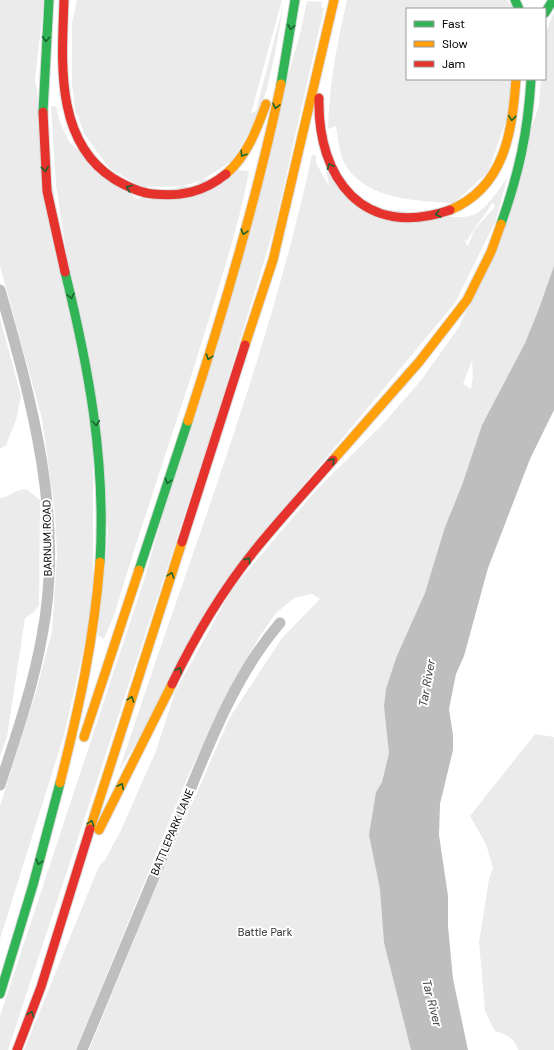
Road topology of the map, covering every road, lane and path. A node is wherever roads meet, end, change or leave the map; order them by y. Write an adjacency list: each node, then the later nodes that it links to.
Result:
1 (49, 0): 18 (highway, one-way to 18)
2 (64, 0): 8 (highway)
3 (70, 0): 8 (highway)
4 (295, 0): 10 (highway, one-way to 10)
5 (553, 0): 7 (highway)
6 (333, 3): 9 (highway)
7 (546, 11)
8 (64, 12): 10 (highway, one-way to 8)
9 (330, 20): 11 (highway, one-way to 9); 19 (highway, one-way to 9)
10 (287, 54): 15 (highway, one-way to 15)
11 (516, 80)
12 (531, 80): 19 (highway, one-way to 12)
13 (0, 290): 17 (street, BARNUM ROAD)
14 (280, 623): 22 (street, BATTLEPARK LANE)
15 (82, 744)
16 (72, 774): 18 (highway)
17 (0, 785)
18 (50, 825): 20 (highway, one-way to 20)
19 (72, 884): 21 (highway, one-way to 19)
20 (0, 994)
21 (17, 1050)
22 (82, 1050)

